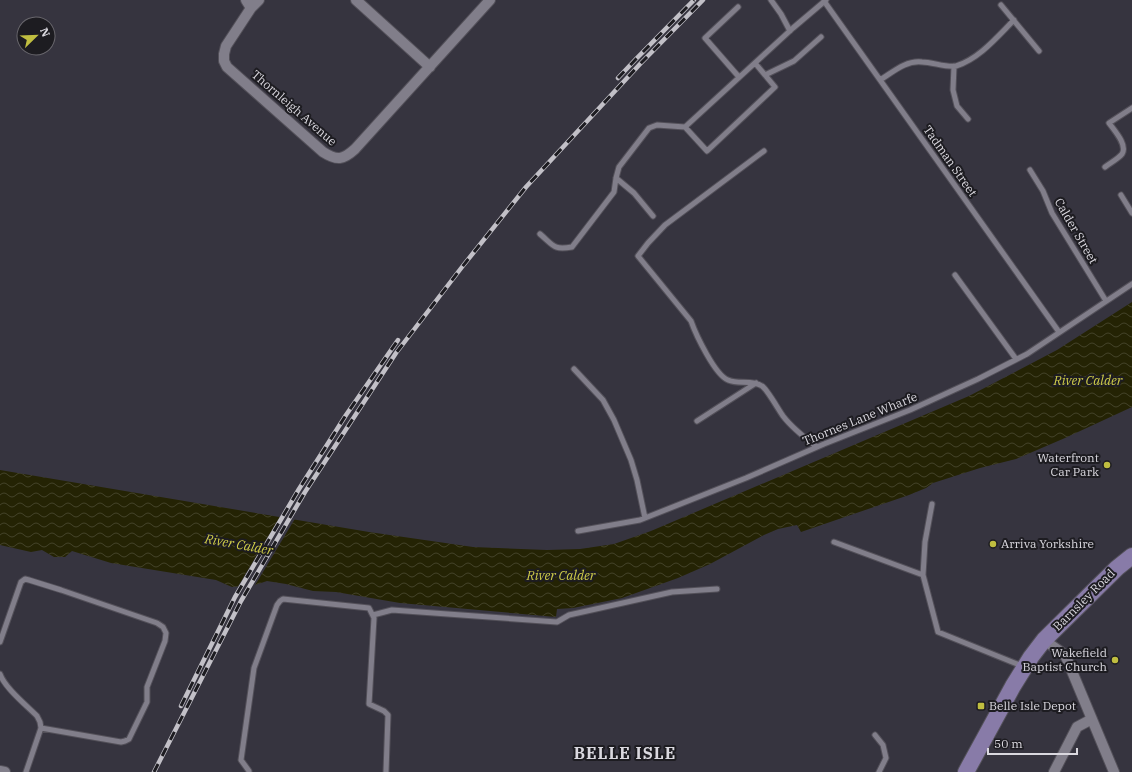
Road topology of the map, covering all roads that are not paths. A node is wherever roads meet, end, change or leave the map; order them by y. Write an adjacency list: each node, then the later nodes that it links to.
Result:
1 (259, 0): 6 (street, Thornleigh Avenue)
2 (356, 0): 15 (street)
3 (490, 0): 15 (street, Thornleigh Avenue)
4 (771, 0): 10 (lane)
5 (825, 1): 10 (lane, Tadman Street); 18 (lane, Tadman Street)
6 (248, 4): 15 (street, Thornleigh Avenue)
7 (1001, 5): 9 (lane)
8 (738, 7): 17 (lane)
9 (1014, 20): 12 (lane); 14 (lane)
10 (791, 30): 13 (lane, Tadman Street)
11 (820, 37): 16 (lane)
12 (1039, 51)
13 (755, 63): 16 (lane); 17 (lane, Tadman Street)
14 (954, 66): 18 (lane); 20 (lane)
15 (430, 67)
16 (765, 75): 21 (lane)
17 (739, 77): 21 (lane, Tadman Street)
18 (880, 80): 33 (lane, Tadman Street)
19 (1132, 108): 23 (lane)
20 (968, 119)
21 (685, 127): 25 (lane)
22 (764, 151): 36 (lane)
23 (1104, 167)
24 (1030, 170): 32 (lane, Calder Street)
25 (616, 178): 28 (lane); 29 (lane)
26 (1121, 195): 27 (lane)
27 (1132, 213)
28 (653, 216)
29 (540, 234)
30 (955, 275): 34 (lane)
31 (1132, 284): 32 (lane, Thornes Lane Wharfe)
32 (1106, 301): 33 (lane, Thornes Lane Wharfe)
33 (1059, 332): 34 (lane, Thornes Lane Wharfe)
34 (1016, 359): 38 (lane, Thornes Lane Wharfe)
35 (574, 369): 40 (lane)
36 (756, 383): 37 (lane); 38 (lane)
37 (697, 421)
38 (817, 447): 40 (lane, Thornes Lane Wharfe)
39 (932, 504): 44 (lane)
40 (645, 518): 41 (lane, Thornes Lane Wharfe)
41 (578, 531)
42 (834, 542): 44 (lane)
43 (1132, 556): 47 (main road, Barnsley Road)
44 (923, 575): 49 (lane)
45 (717, 589): 46 (lane)
46 (373, 615): 57 (lane); 58 (lane)
47 (1044, 640): 49 (main road, Barnsley Road); 51 (street)
48 (0, 642): 52 (lane)
49 (1025, 667): 60 (main road, Barnsley Road)
50 (0, 674): 52 (lane)
51 (1092, 719): 61 (street); 62 (street)
52 (41, 728): 56 (lane)
53 (875, 735): 59 (lane)
54 (0, 771): 55 (street)
55 (5, 772)
56 (26, 772)
57 (250, 772)
58 (386, 772)
59 (879, 772)
60 (966, 772)
61 (1054, 772)
62 (1114, 772)

